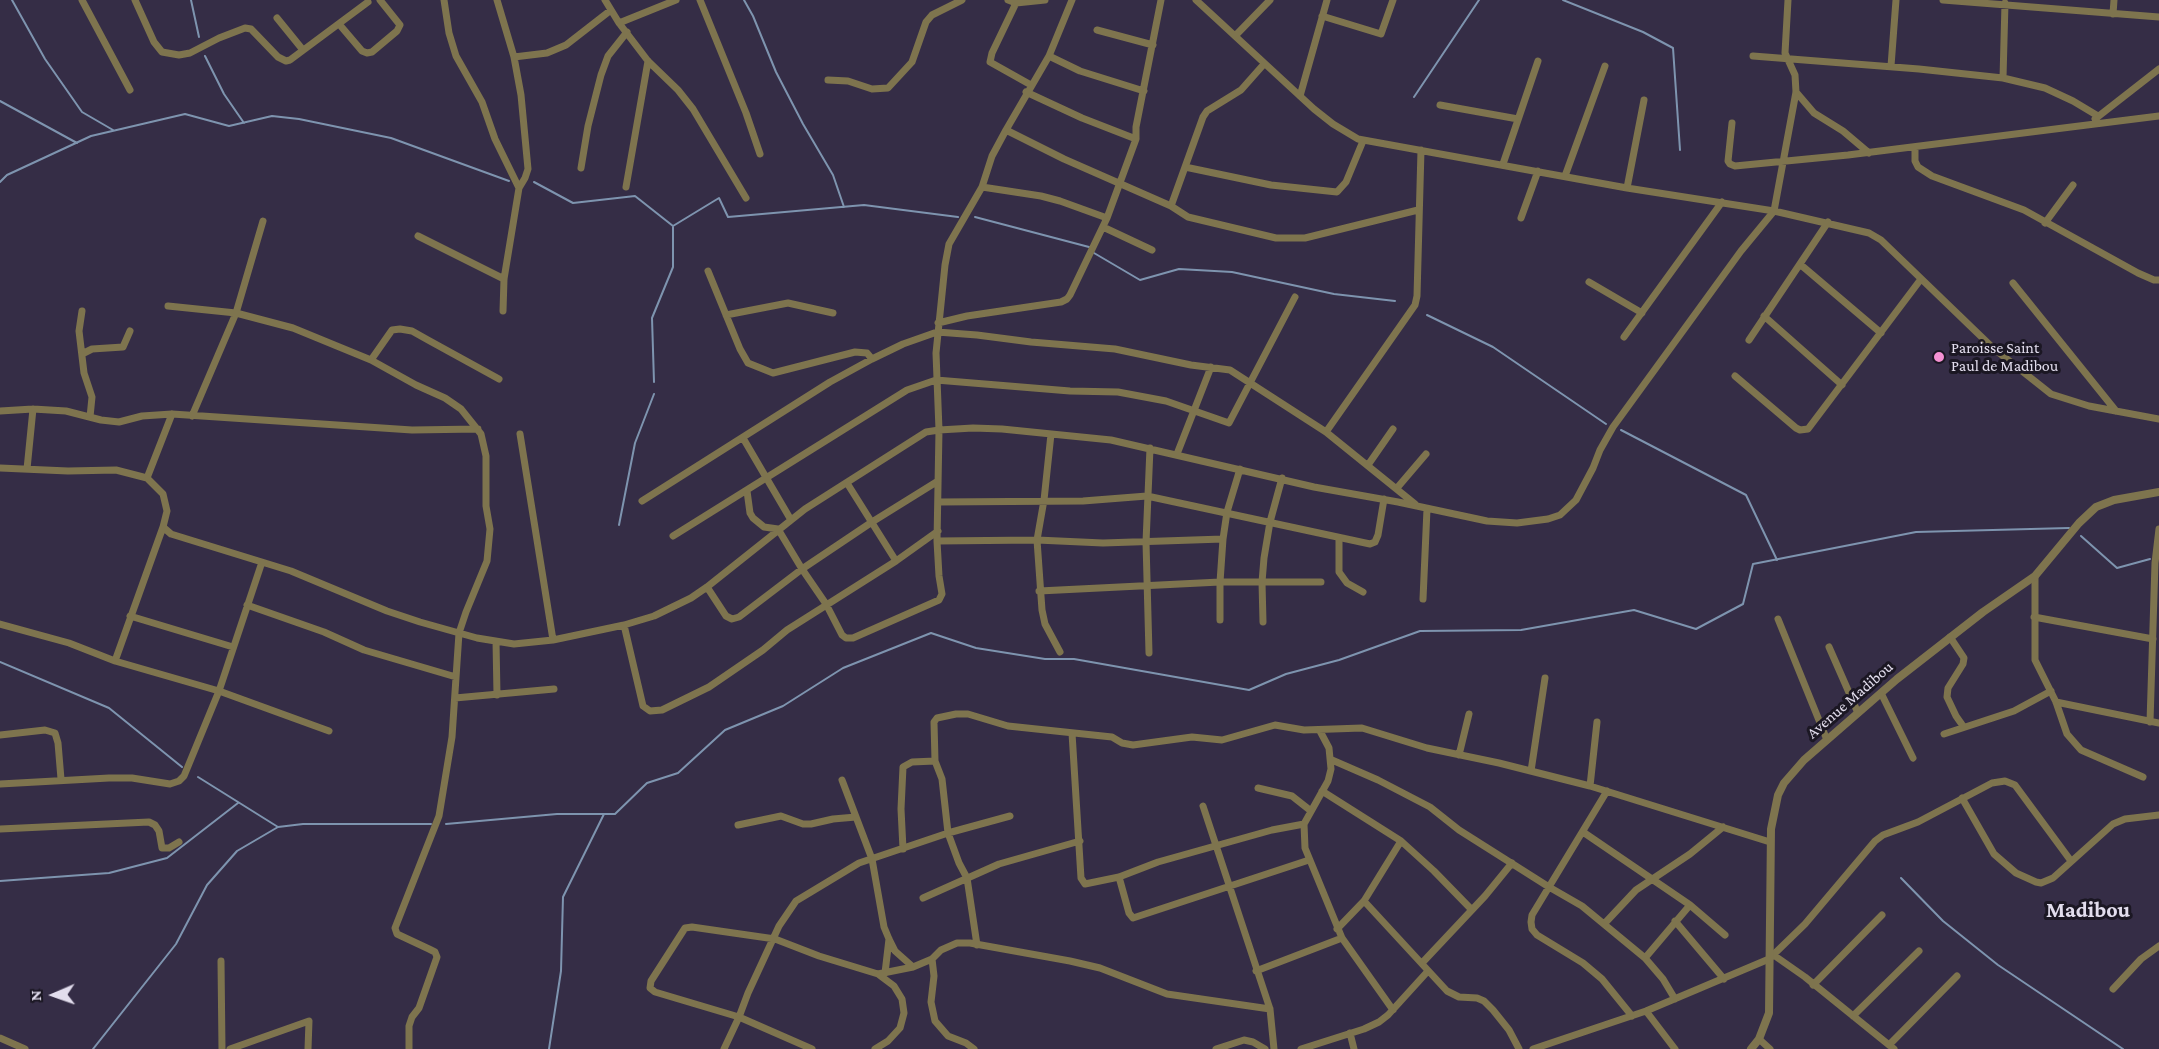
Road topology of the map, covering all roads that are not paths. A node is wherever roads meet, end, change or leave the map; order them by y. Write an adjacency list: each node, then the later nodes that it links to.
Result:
1 (82, 0): 51 (street)
2 (135, 0): 37 (street)
3 (380, 0): 32 (street)
4 (444, 0): 80 (street)
5 (497, 0): 40 (street)
6 (605, 0): 26 (street)
7 (676, 0): 24 (street)
8 (700, 0): 68 (street)
9 (962, 0): 49 (street)
10 (1008, 0): 25 (street)
11 (1045, 0): 25 (street)
12 (1072, 0): 38 (street)
13 (1161, 0): 36 (street)
14 (1270, 0): 35 (street)
15 (1327, 0): 28 (street)
16 (1394, 0): 28 (street)
17 (1788, 0): 41 (street)
18 (1896, 0): 46 (street)
19 (1943, 0): 23 (street)
20 (2114, 0): 27 (street)
21 (368, 1): 32 (street)
22 (1200, 1): 35 (street)
23 (2005, 2): 27 (street); 48 (street)
24 (660, 3): 31 (street)
25 (1016, 3): 50 (street)
26 (611, 10): 31 (street); 40 (street)
27 (2113, 14): 29 (street)
28 (1322, 16): 55 (street)
29 (2159, 17)
30 (277, 18): 37 (street)
31 (619, 23): 34 (street)
32 (339, 24): 37 (street)
33 (1097, 30): 36 (street)
34 (627, 32): 42 (street); 73 (street)
35 (1235, 36): 44 (street)
36 (1153, 45): 52 (street)
37 (303, 50)
38 (1049, 56): 50 (street); 52 (street)
39 (1753, 56): 41 (street)
40 (514, 57): 80 (street)
41 (1787, 58): 46 (street); 54 (street)
42 (648, 61): 78 (street); 82 (street)
43 (1538, 61): 60 (street)
44 (1264, 64): 55 (street); 72 (street)
45 (1605, 66): 75 (street)
46 (1891, 66): 48 (street)
47 (2159, 69): 58 (street)
48 (2002, 78): 58 (street)
49 (828, 80)
50 (1031, 85): 53 (street)
51 (130, 90)
52 (1144, 91): 64 (street)
53 (1026, 92): 63 (street); 64 (street)
54 (1796, 92): 69 (street); 70 (street)
55 (1300, 96): 65 (street)
56 (1644, 100): 81 (street)
57 (1440, 105): 60 (street)
58 (2097, 116): 62 (street)
59 (2159, 116): 62 (street)
60 (1518, 119): 71 (street)
61 (1731, 123): 70 (street)
62 (2088, 124): 66 (street)
63 (1006, 130): 76 (street); 79 (street)
64 (1136, 139): 76 (street)
65 (1363, 141): 67 (street); 72 (street)
66 (1915, 147): 69 (street); 91 (street)
67 (1421, 150): 71 (street); 85 (street)
68 (760, 153)
69 (1869, 153): 70 (street)
70 (1784, 162): 86 (street)
71 (1503, 164): 74 (street)
72 (1185, 166): 84 (street)
73 (581, 168)
74 (1538, 171): 75 (street); 88 (street)
75 (1565, 176): 81 (street)
76 (1120, 184): 84 (street); 87 (street)
77 (2073, 185): 91 (street)
78 (626, 187)
79 (982, 187): 87 (street); 111 (street)
80 (519, 188): 97 (street)
81 (1627, 188): 83 (street)
82 (746, 198)
83 (1722, 202): 86 (street); 108 (street)
84 (1171, 206): 85 (street)
85 (1418, 210): 137 (street)
86 (1774, 211): 90 (street); 162 (street)
87 (1107, 218): 92 (street)
88 (1521, 218)
89 (263, 221): 106 (street)
90 (1828, 222): 95 (street); 98 (street)
91 (2045, 223): 99 (street)
92 (1103, 227): 94 (street); 111 (street)
93 (418, 236): 97 (street)
94 (1152, 250)
95 (1801, 265): 110 (street); 114 (street)
96 (708, 271): 109 (street)
97 (504, 279): 105 (street)
98 (1921, 279): 114 (street); 129 (street)
99 (2159, 280)
100 (1589, 282): 108 (street)
101 (2013, 283): 129 (street)
102 (1295, 297): 124 (street)
103 (168, 306): 106 (street)
104 (82, 311): 117 (street)
105 (503, 311)
106 (236, 312): 119 (street); 131 (street)
107 (833, 313): 109 (street)
108 (1642, 313): 115 (street)
109 (726, 315): 118 (street)
110 (1764, 316): 116 (street); 125 (street)
111 (938, 323): 113 (street)
112 (130, 331): 117 (street)
113 (937, 333): 118 (street); 120 (street); 123 (street)
114 (1881, 333): 125 (street)
115 (1624, 337)
116 (1749, 340)
117 (82, 354): 132 (street)
118 (872, 359): 140 (street)
119 (371, 360): 122 (street); 134 (street)
120 (1211, 367): 124 (street); 127 (street)
121 (1735, 376): 125 (street)
122 (499, 380)
123 (936, 380): 127 (street); 136 (street); 148 (street)
124 (1248, 383): 127 (street); 137 (street)
125 (1842, 385)
126 (33, 409): 128 (street); 132 (street); 146 (street)
127 (1192, 410): 142 (street)
128 (0, 411)
129 (2116, 411): 133 (street)
130 (172, 414): 131 (street); 132 (street); 149 (street)
131 (192, 416): 134 (street)
132 (90, 417)
133 (2159, 419)
134 (478, 429): 198 (street)
135 (1393, 429): 144 (street)
136 (939, 430): 139 (street); 151 (street); 152 (street)
137 (1326, 432): 144 (street)
138 (520, 434): 201 (street)
139 (1051, 434): 141 (street); 158 (street)
140 (742, 438): 148 (street); 159 (street)
141 (1150, 448): 142 (street); 156 (street)
142 (1177, 454): 147 (street)
143 (1426, 454): 153 (street)
144 (1368, 465): 153 (street)
145 (0, 468): 146 (street)
146 (27, 469): 149 (street)
147 (1240, 470): 150 (street); 163 (street)
148 (767, 477): 154 (street); 164 (street)
149 (147, 478): 167 (street)
150 (1282, 478): 157 (street); 166 (street)
151 (938, 481): 160 (street); 165 (street)
152 (847, 483): 164 (street); 165 (street)
153 (1397, 488): 161 (street)
154 (747, 491): 168 (street); 171 (street)
155 (2159, 492): 180 (street, Avenue Madibou)
156 (1147, 496): 158 (street); 163 (street); 176 (street)
157 (1384, 499): 161 (street); 172 (street)
158 (1044, 500): 160 (street); 174 (street)
159 (642, 501)
160 (938, 502): 170 (street)
161 (1417, 506): 162 (street)
162 (1426, 508): 188 (street)
163 (1227, 512): 166 (street); 173 (street)
164 (791, 520): 168 (street)
165 (872, 522): 177 (street); 179 (street)
166 (1270, 522): 172 (street); 182 (street)
167 (162, 527): 178 (street); 191 (street)
168 (778, 529): 179 (street); 185 (street)
169 (2159, 529): 200 (street)
170 (938, 531): 175 (street); 177 (street)
171 (673, 536)
172 (1339, 538): 187 (street)
173 (1223, 539): 176 (street); 181 (street)
174 (1037, 540): 175 (street); 176 (street); 186 (street)
175 (937, 541): 189 (street)
176 (1146, 542): 184 (street)
177 (896, 561): 189 (street)
178 (262, 562): 190 (street); 198 (street)
179 (802, 569): 185 (street); 189 (street)
180 (2035, 576): 192 (street); 199 (street, Avenue Madibou)
181 (1220, 582): 182 (street); 184 (street); 194 (street)
182 (1262, 582): 183 (street); 195 (street)
183 (1322, 582)
184 (1147, 586): 186 (street); 206 (street)
185 (707, 587): 197 (street)
186 (1039, 591): 205 (street)
187 (1363, 592)
188 (1423, 598)
189 (826, 604): 197 (street)
190 (247, 605): 203 (street); 208 (street)
191 (130, 616): 203 (street); 207 (street)
192 (2034, 617): 200 (street); 212 (street)
193 (1778, 619): 228 (street)
194 (1220, 620)
195 (1263, 622)
196 (0, 624): 207 (street)
197 (624, 625): 201 (street)
198 (459, 633): 202 (street); 208 (street)
199 (1950, 637): 213 (street, Avenue Madibou); 222 (street)
200 (2153, 639): 219 (street)
201 (553, 640): 202 (street)
202 (495, 641): 214 (street)
203 (233, 647): 211 (street)
204 (1829, 647): 217 (street)
205 (1060, 652)
206 (1149, 653)
207 (115, 662): 211 (street)
208 (456, 677): 215 (street)
209 (1545, 678): 233 (street)
210 (554, 689): 214 (street)
211 (219, 691): 223 (street); 235 (street)
212 (2051, 691): 216 (street); 222 (street)
213 (1881, 693): 217 (street, Avenue Madibou); 230 (street)
214 (497, 695): 215 (street)
215 (455, 698): 312 (street)
216 (2056, 702): 219 (street); 234 (street)
217 (1858, 713): 228 (street, Avenue Madibou)
218 (1469, 714): 229 (street)
219 (2150, 722): 221 (street)
220 (1597, 723): 238 (street)
221 (2159, 723)
222 (1963, 726): 226 (street)
223 (329, 731)
224 (1320, 731): 225 (street); 229 (street); 231 (street)
225 (1072, 733): 232 (street); 254 (street)
226 (1944, 734)
227 (0, 735): 235 (street)
228 (1827, 740): 257 (street, Avenue Madibou)
229 (1459, 755): 233 (street)
230 (1913, 758)
231 (1332, 760): 240 (street); 263 (street)
232 (935, 761): 253 (street); 259 (street)
233 (1531, 771): 238 (street)
234 (2143, 777)
235 (61, 779): 237 (street)
236 (842, 780): 247 (street)
237 (0, 784)
238 (1590, 786): 241 (street)
239 (1258, 788): 244 (street)
240 (1322, 791): 244 (street); 255 (street)
241 (1607, 791): 250 (street); 252 (street)
242 (1962, 798): 262 (street); 262 (street); 284 (street)
243 (1203, 806): 258 (street)
244 (1311, 811): 248 (street)
245 (1010, 816): 253 (street)
246 (2159, 816): 262 (street)
247 (856, 817): 249 (street); 260 (street)
248 (1304, 824): 258 (street); 261 (street)
249 (738, 825)
250 (1723, 827): 257 (street); 266 (street)
251 (0, 829): 256 (street)
252 (1583, 832): 266 (street); 268 (street)
253 (948, 833): 259 (street); 265 (street)
254 (1080, 840): 264 (street); 265 (street)
255 (1401, 841): 270 (street); 272 (street)
256 (179, 842)
257 (1770, 842): 284 (street, Avenue Madibou)
258 (1216, 847): 264 (street); 267 (street)
259 (903, 849): 260 (street)
260 (872, 859): 279 (street); 280 (street)
261 (1310, 860): 267 (street); 276 (street)
262 (2071, 861)
263 (1512, 863): 268 (street); 272 (street)
264 (1119, 877): 267 (street)
265 (967, 878): 269 (street); 281 (street)
266 (1653, 879): 271 (street); 275 (street)
267 (1228, 887): 290 (street)
268 (1549, 887): 275 (street); 301 (street)
269 (924, 898)
270 (1364, 901): 276 (street); 288 (street)
271 (1690, 905): 274 (street); 277 (street)
272 (1472, 910): 288 (street)
273 (1882, 915): 295 (street)
274 (1675, 921): 285 (street); 294 (street)
275 (1605, 923): 285 (street)
276 (1337, 929): 278 (street)
277 (1725, 935)
278 (1342, 938): 290 (street); 299 (street)
279 (775, 939): 292 (street); 303 (street); 303 (street)
280 (889, 939): 289 (street); 292 (street)
281 (977, 945): 286 (street); 298 (street)
282 (2159, 946): 296 (street)
283 (1919, 951): 302 (street)
284 (1772, 957): 294 (street); 295 (street); 306 (street, Avenue Madibou)
285 (1645, 958): 297 (street)
286 (932, 959): 289 (street); 316 (street)
287 (221, 962): 309 (street)
288 (1422, 963): 291 (street)
289 (913, 967): 292 (street)
290 (1256, 970): 298 (street)
291 (1428, 971): 299 (street); 322 (street)
292 (881, 973): 315 (street)
293 (1956, 976): 307 (street)
294 (1724, 979): 297 (street)
295 (1813, 985): 302 (street)
296 (2113, 989)
297 (1675, 999): 300 (street)
298 (1270, 1009): 319 (street)
299 (1393, 1010): 304 (street)
300 (1646, 1011): 301 (street); 324 (street)
301 (1632, 1016): 323 (street)
302 (1853, 1016): 307 (street)
303 (739, 1017): 313 (street); 314 (street)
304 (1350, 1033): 320 (street); 321 (street)
305 (0, 1038): 308 (street)
306 (1759, 1039): 325 (street, Avenue Madibou); 326 (street)
307 (1891, 1047)
308 (25, 1049)
309 (222, 1049)
310 (230, 1049): 311 (street)
311 (308, 1049)
312 (409, 1049)
313 (724, 1049)
314 (812, 1049)
315 (874, 1049)
316 (974, 1049)
317 (1216, 1049): 318 (street)
318 (1265, 1049)
319 (1274, 1049)
320 (1301, 1049)
321 (1354, 1049)
322 (1519, 1049)
323 (1533, 1049)
324 (1675, 1049)
325 (1751, 1049)
326 (1770, 1049)

